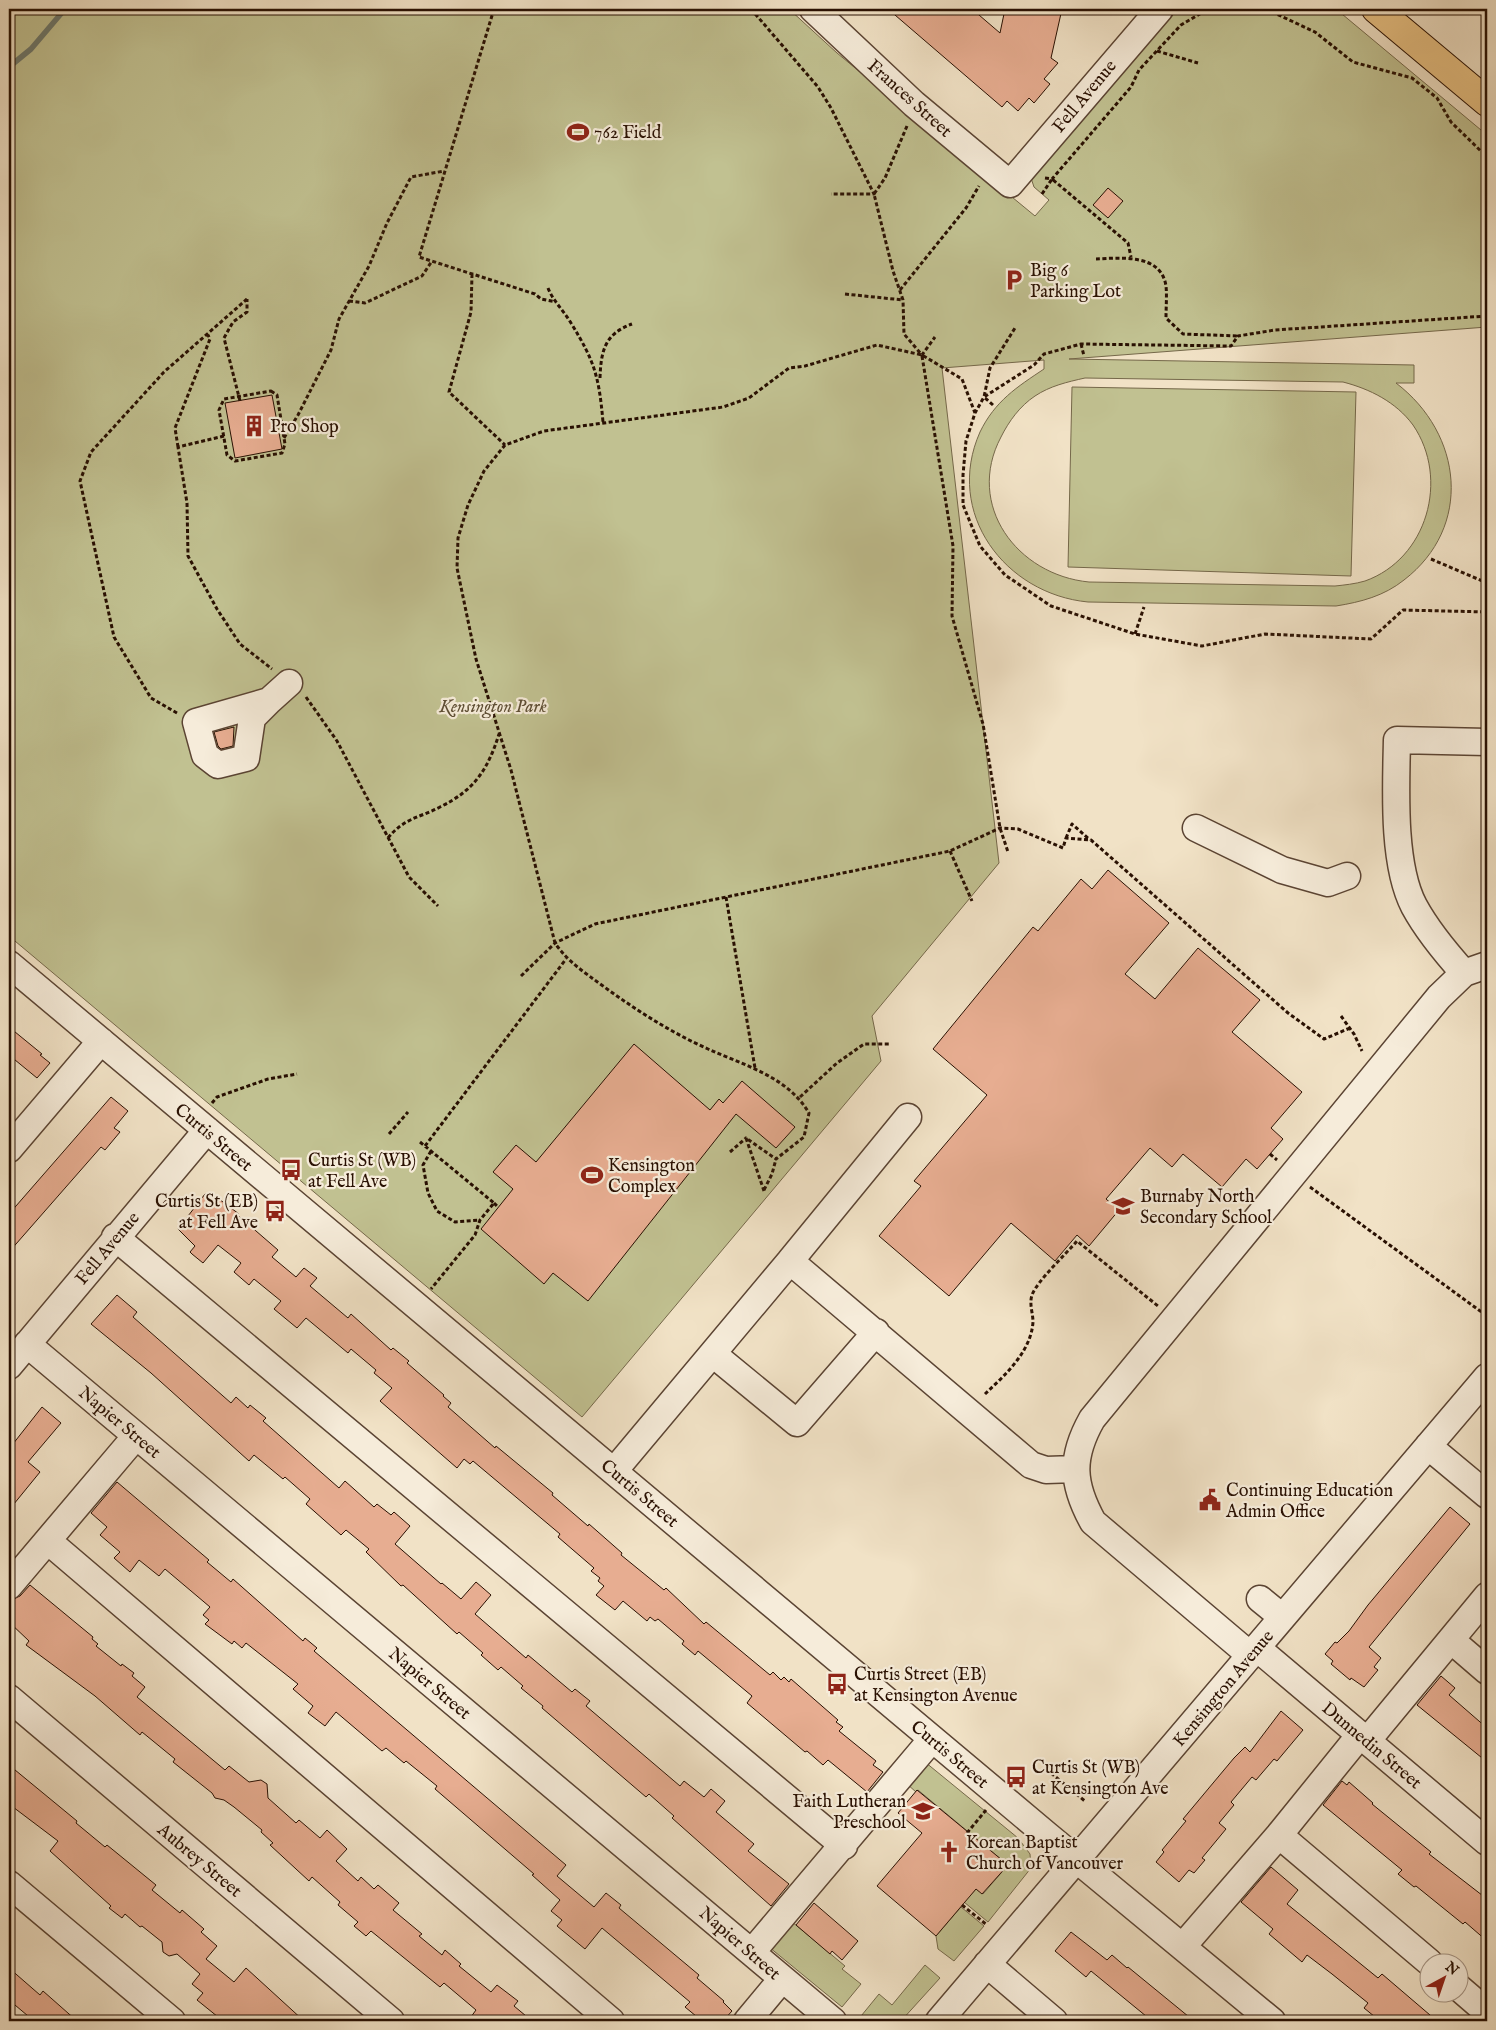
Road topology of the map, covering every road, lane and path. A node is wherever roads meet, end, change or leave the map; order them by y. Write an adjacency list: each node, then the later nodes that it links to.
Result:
1 (494, 9): 15 (path)
2 (751, 9): 20 (path)
3 (813, 9): 13 (street, Frances Street)
4 (1160, 9): 18 (street, Fell Avenue)
5 (1208, 9): 10 (path)
6 (1266, 9): 9 (path)
7 (1277, 9): 9 (path)
8 (1376, 9): 12 (main road)
9 (1282, 15): 14 (path)
10 (1157, 51): 11 (path); 16 (path)
11 (1198, 63)
12 (1487, 102)
13 (914, 104): 18 (street, Frances Street); 20 (path)
14 (1487, 157)
15 (444, 171): 24 (path); 30 (path)
16 (1052, 179): 18 (path); 21 (path); 22 (path)
17 (984, 180): 27 (path)
18 (1010, 184)
19 (831, 194): 20 (path)
20 (874, 194): 27 (path)
21 (1042, 194)
22 (1131, 257): 23 (path); 36 (path)
23 (1096, 259)
24 (432, 261): 25 (path); 30 (path)
25 (472, 274): 31 (path); 49 (path)
26 (548, 288): 31 (path)
27 (900, 290): 29 (path)
28 (845, 294): 29 (path)
29 (903, 300): 39 (path)
30 (349, 301): 48 (path)
31 (556, 302): 41 (path)
32 (1487, 316): 36 (path)
33 (632, 324): 41 (path)
34 (1015, 328): 43 (path)
35 (208, 335): 42 (path); 50 (path); 58 (path)
36 (1238, 336): 38 (path)
37 (935, 337): 39 (path)
38 (1081, 344): 40 (path); 43 (path)
39 (922, 355): 46 (path); 47 (path); 61 (path)
40 (1084, 356)
41 (600, 381): 47 (path)
42 (239, 396): 44 (path); 48 (path); 48 (path)
43 (984, 397): 45 (path); 46 (path)
44 (240, 401)
45 (992, 405)
46 (975, 413): 55 (path)
47 (603, 422): 49 (path)
48 (284, 438)
49 (505, 445): 59 (path)
50 (178, 448)
51 (1430, 558): 52 (path)
52 (1487, 583)
53 (1144, 607): 55 (path)
54 (1487, 612): 55 (path)
55 (1135, 634)
56 (289, 683): 57 (street)
57 (269, 700)
58 (176, 712)
59 (499, 733): 63 (path); 71 (path)
60 (1487, 742): 74 (street)
61 (1000, 828): 64 (path); 66 (path); 67 (path)
62 (1196, 828): 68 (street)
63 (388, 838)
64 (1066, 838): 65 (path); 65 (path)
65 (1091, 840): 77 (path)
66 (950, 851): 69 (path); 70 (path)
67 (1008, 852)
68 (1347, 876)
69 (726, 897): 71 (path); 81 (path)
70 (972, 901)
71 (555, 943): 72 (path); 75 (path)
72 (566, 959): 81 (path); 91 (path)
73 (9, 964): 78 (street, Curtis Street)
74 (1476, 969): 113 (street, Dunnedin Street)
75 (521, 976)
76 (1341, 1016): 77 (path)
77 (1350, 1028): 80 (path)
78 (101, 1041): 87 (street, Curtis Street); 92 (street)
79 (889, 1044): 83 (path)
80 (1362, 1051)
81 (755, 1068): 83 (path)
82 (297, 1074): 84 (path)
83 (800, 1097): 95 (path)
84 (212, 1103)
85 (408, 1112): 88 (path)
86 (908, 1117): 101 (street)
87 (206, 1130): 100 (street, Fell Avenue); 114 (street, Curtis Street)
88 (389, 1134)
89 (746, 1138): 94 (path); 95 (path); 95 (path)
90 (420, 1142): 91 (path)
91 (425, 1146): 93 (path)
92 (9, 1149)
93 (431, 1151): 97 (path); 99 (path)
94 (730, 1152)
95 (776, 1159)
96 (1301, 1181): 104 (path)
97 (494, 1203): 98 (path); 99 (path)
98 (498, 1207)
99 (480, 1220): 102 (path)
100 (115, 1238): 106 (street, Fell Avenue); 133 (street)
101 (790, 1261): 105 (street); 107 (street)
102 (432, 1289)
103 (1160, 1308): 110 (path)
104 (1487, 1316)
105 (876, 1332): 107 (street); 113 (street)
106 (27, 1344): 108 (street, Fell Avenue); 111 (street, Napier Street)
107 (713, 1354): 114 (street)
108 (9, 1366)
109 (1487, 1377): 112 (street, Kensington Avenue)
110 (985, 1394)
111 (136, 1436): 116 (street); 139 (street, Napier Street)
112 (1428, 1446): 115 (street); 120 (street, Kensington Avenue)
113 (1076, 1469): 122 (street, Dunnedin Street)
114 (614, 1470): 126 (street, Curtis Street)
115 (1487, 1495)
116 (48, 1541): 117 (street); 147 (street)
117 (9, 1586)
118 (1487, 1596): 121 (street)
119 (1260, 1599): 120 (street)
120 (1282, 1617): 122 (street, Kensington Avenue)
121 (1451, 1640): 123 (street); 125 (street)
122 (1253, 1652): 125 (street, Dunnedin Street); 134 (street, Kensington Avenue)
123 (1487, 1671)
124 (9, 1698): 146 (street, Aubrey Street)
125 (1364, 1738): 131 (street); 132 (street, Dunnedin Street)
126 (932, 1739): 133 (street); 134 (street, Curtis Street)
127 (1046, 1769): 128 (path)
128 (1086, 1802)
129 (986, 1810): 130 (path)
130 (967, 1833)
131 (1278, 1835): 138 (street); 140 (street)
132 (1487, 1842)
133 (844, 1846): 139 (street)
134 (1076, 1859): 138 (street, Curtis Street); 141 (street, Kensington Avenue)
135 (9, 1884): 145 (street)
136 (962, 1905): 137 (path)
137 (987, 1925)
138 (1183, 1946): 152 (street, Curtis Street)
139 (752, 1952): 142 (street, Napier Street)
140 (1418, 1953)
141 (987, 1964): 150 (street, Kensington Avenue); 151 (street)
142 (782, 1979): 148 (street); 149 (street, Napier Street)
143 (1468, 1996): 144 (street)
144 (1487, 2012)
145 (172, 2021)
146 (391, 2021)
147 (611, 2021)
148 (747, 2021)
149 (833, 2021)
150 (939, 2021)
151 (1054, 2021)
152 (1272, 2021)

